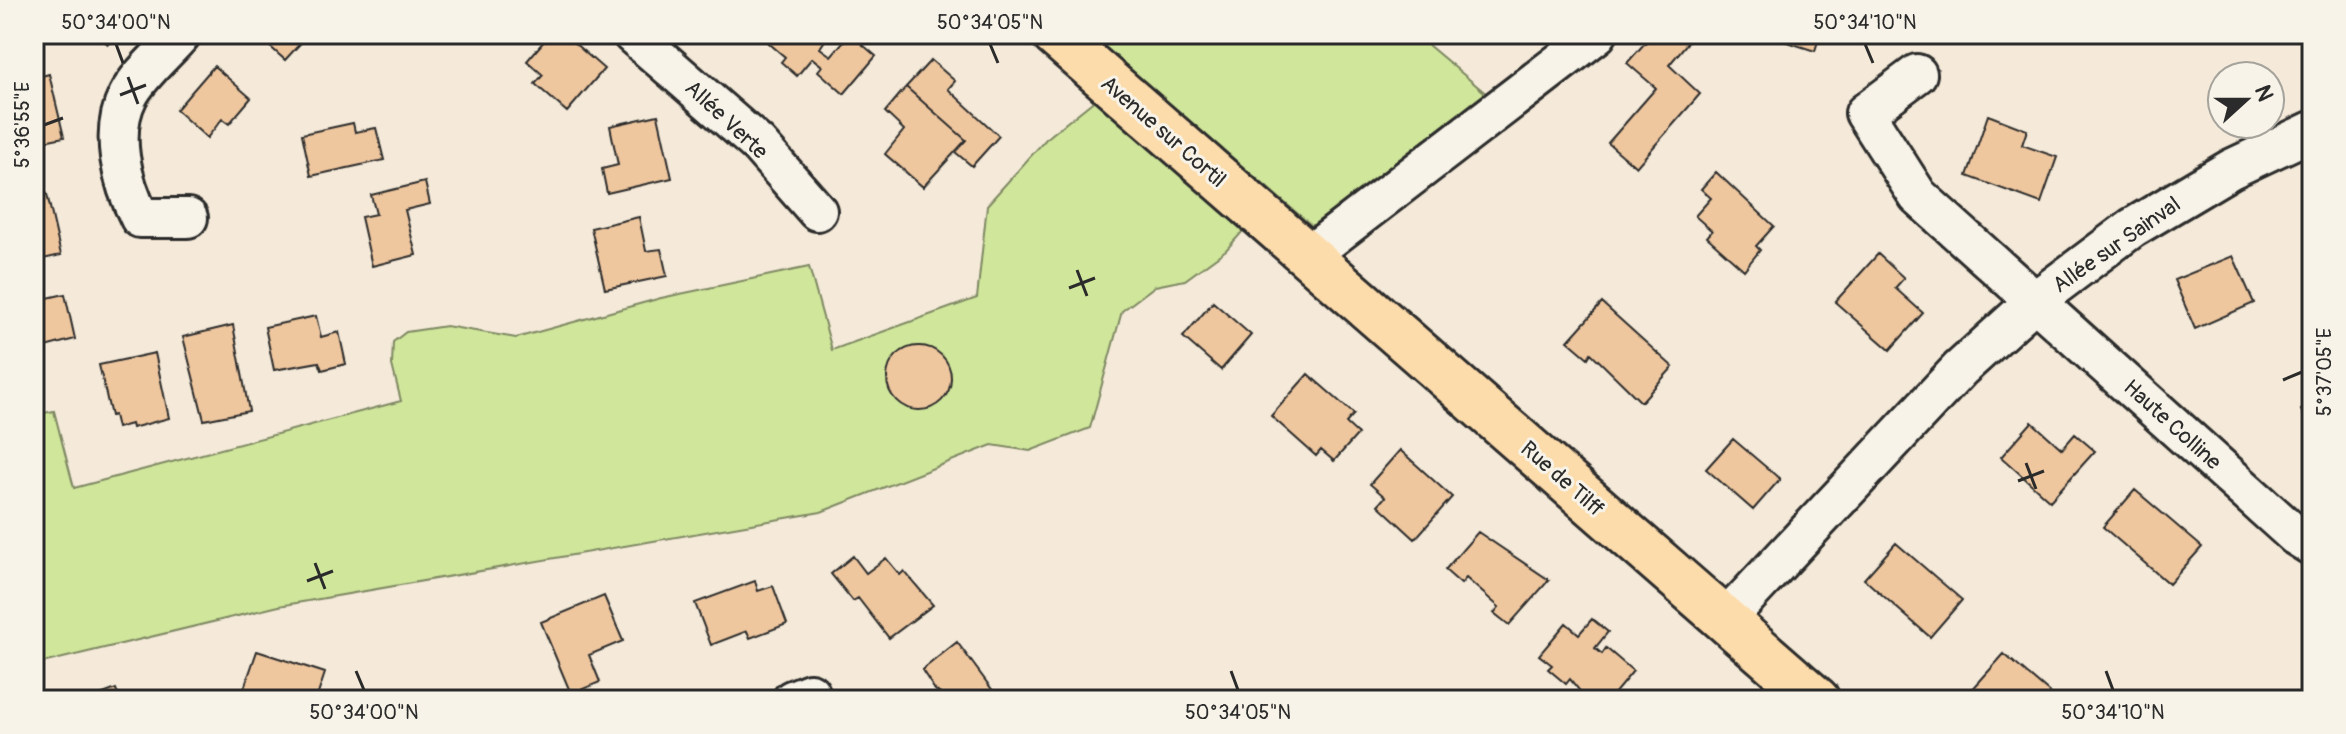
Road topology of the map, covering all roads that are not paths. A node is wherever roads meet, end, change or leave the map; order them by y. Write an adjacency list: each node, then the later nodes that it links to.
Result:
1 (181, 34): 9 (street)
2 (632, 34): 8 (street, Allée Verte)
3 (1054, 34): 7 (main road, Avenue sur Cortil)
4 (1597, 34): 10 (street)
5 (1917, 74): 11 (street, Allée sur Sainval)
6 (2312, 131): 11 (street, Allée sur Sainval)
7 (1239, 197): 10 (main road, Rue de Tilff)
8 (817, 211)
9 (188, 218)
10 (1309, 255): 13 (main road, Rue de Tilff)
11 (2036, 300): 12 (street, Haute Colline); 13 (street)
12 (2312, 546)
13 (1725, 620): 16 (main road, Rue de Tilff)
14 (792, 700): 15 (street)
15 (812, 700)
16 (1817, 700)

